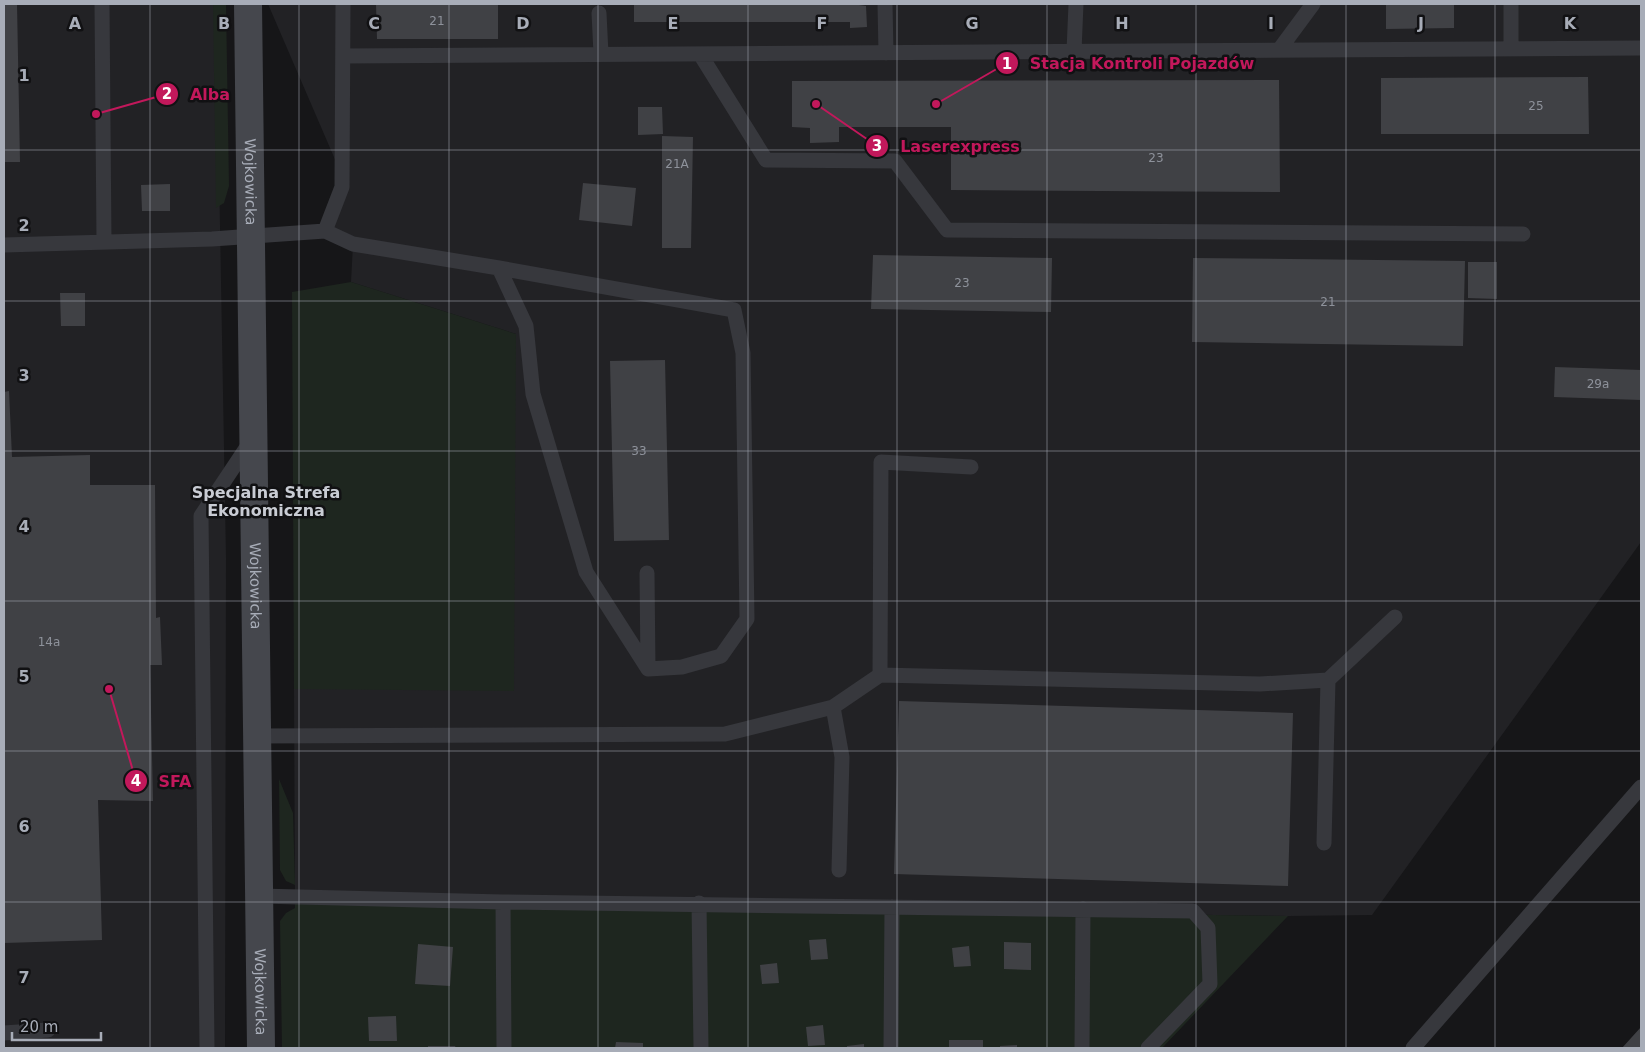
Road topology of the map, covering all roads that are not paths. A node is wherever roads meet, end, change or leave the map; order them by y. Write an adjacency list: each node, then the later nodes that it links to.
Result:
1 (102, 4): 20 (lane)
2 (248, 4): 19 (street, Wojkowicka)
3 (343, 4): 16 (lane)
4 (885, 4): 12 (lane)
5 (1076, 4): 13 (lane)
6 (1313, 4): 11 (lane)
7 (1511, 4): 10 (lane)
8 (599, 13): 14 (lane)
9 (1641, 48): 10 (lane)
10 (1511, 49): 11 (lane)
11 (1280, 50): 13 (lane)
12 (886, 52): 13 (lane); 15 (lane)
13 (1074, 52)
14 (601, 54): 15 (lane); 16 (lane)
15 (700, 54): 18 (lane)
16 (343, 56): 17 (lane)
17 (325, 231): 19 (lane); 22 (lane)
18 (1523, 234)
19 (252, 235): 20 (lane); 23 (street, Wojkowicka)
20 (104, 242): 21 (lane)
21 (4, 245)
22 (499, 268): 27 (lane); 27 (lane)
23 (253, 438): 31 (street, Wojkowicka); 42 (lane)
24 (971, 467): 28 (lane)
25 (647, 573): 27 (lane)
26 (1395, 617): 29 (lane)
27 (648, 669)
28 (880, 675): 29 (lane); 30 (lane)
29 (1328, 680): 33 (lane)
30 (833, 706): 31 (lane); 34 (lane)
31 (257, 736): 35 (street, Wojkowicka)
32 (1641, 787): 49 (lane)
33 (1324, 843)
34 (839, 870)
35 (259, 896): 36 (lane); 43 (street, Wojkowicka)
36 (503, 902): 37 (lane); 44 (lane)
37 (699, 903): 38 (lane); 45 (lane)
38 (892, 907): 39 (lane); 46 (lane)
39 (1083, 909): 47 (lane); 48 (lane)
40 (48, 1030): 41 (lane)
41 (4, 1033)
42 (207, 1048)
43 (261, 1048)
44 (504, 1048)
45 (701, 1048)
46 (891, 1048)
47 (1082, 1048)
48 (1148, 1048)
49 (1413, 1048)

